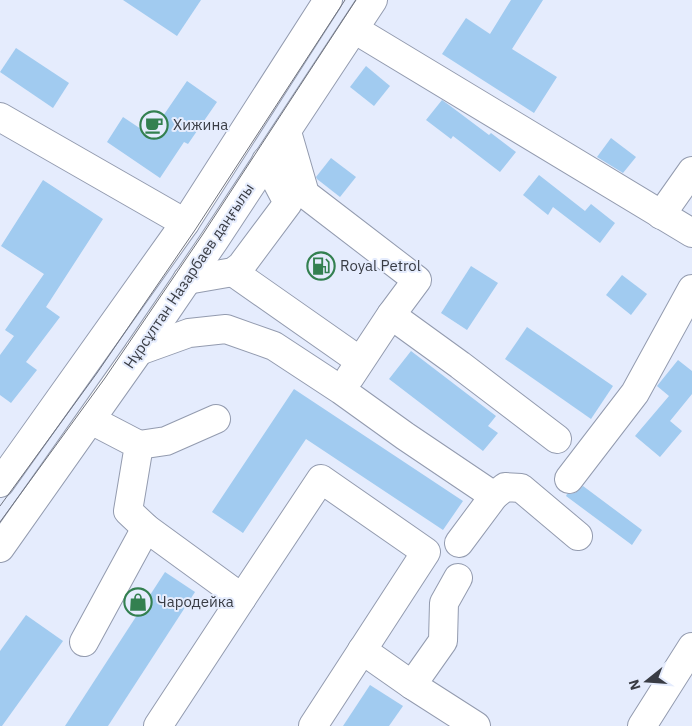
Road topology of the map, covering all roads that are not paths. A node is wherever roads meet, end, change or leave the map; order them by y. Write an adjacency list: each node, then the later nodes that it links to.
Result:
1 (328, 0): 10 (main road)
2 (373, 0): 3 (main road, Нұрсұлтан Назарбаев даңғылы)
3 (354, 29): 5 (main road, Нұрсұлтан Назарбаев даңғылы); 9 (main road)
4 (0, 117): 10 (main road)
5 (287, 132): 6 (main road, Нұрсұлтан Назарбаев даңғылы); 8 (main road)
6 (266, 161): 8 (main road); 13 (main road, Нұрсұлтан Назарбаев даңғылы)
7 (692, 172): 9 (main road)
8 (296, 198): 12 (main road); 15 (main road)
9 (661, 215): 11 (main road)
10 (185, 222): 24 (main road)
11 (692, 234)
12 (233, 272): 13 (main road); 17 (main road)
13 (187, 280): 16 (main road, Нұрсұлтан Назарбаев даңғылы)
14 (692, 290): 23 (main road)
15 (391, 315): 17 (main road); 21 (main road)
16 (140, 351): 18 (main road); 20 (main road, Нұрсұлтан Назарбаев даңғылы)
17 (360, 361): 18 (main road)
18 (341, 390): 25 (main road)
19 (216, 419): 22 (main road)
20 (91, 420): 22 (main road); 29 (main road, Нұрсұлтан Назарбаев даңғылы)
21 (557, 439)
22 (139, 445): 26 (main road)
23 (569, 479)
24 (0, 483)
25 (494, 496): 27 (main road); 28 (main road)
26 (146, 528): 31 (main road); 32 (main road)
27 (578, 536)
28 (459, 543)
29 (0, 548)
30 (458, 578): 35 (main road)
31 (242, 598): 34 (main road); 36 (main road)
32 (84, 642)
33 (692, 647): 39 (main road)
34 (362, 650): 35 (main road); 37 (main road)
35 (412, 685): 38 (main road)
36 (158, 726)
37 (312, 726)
38 (476, 726)
39 (642, 726)

